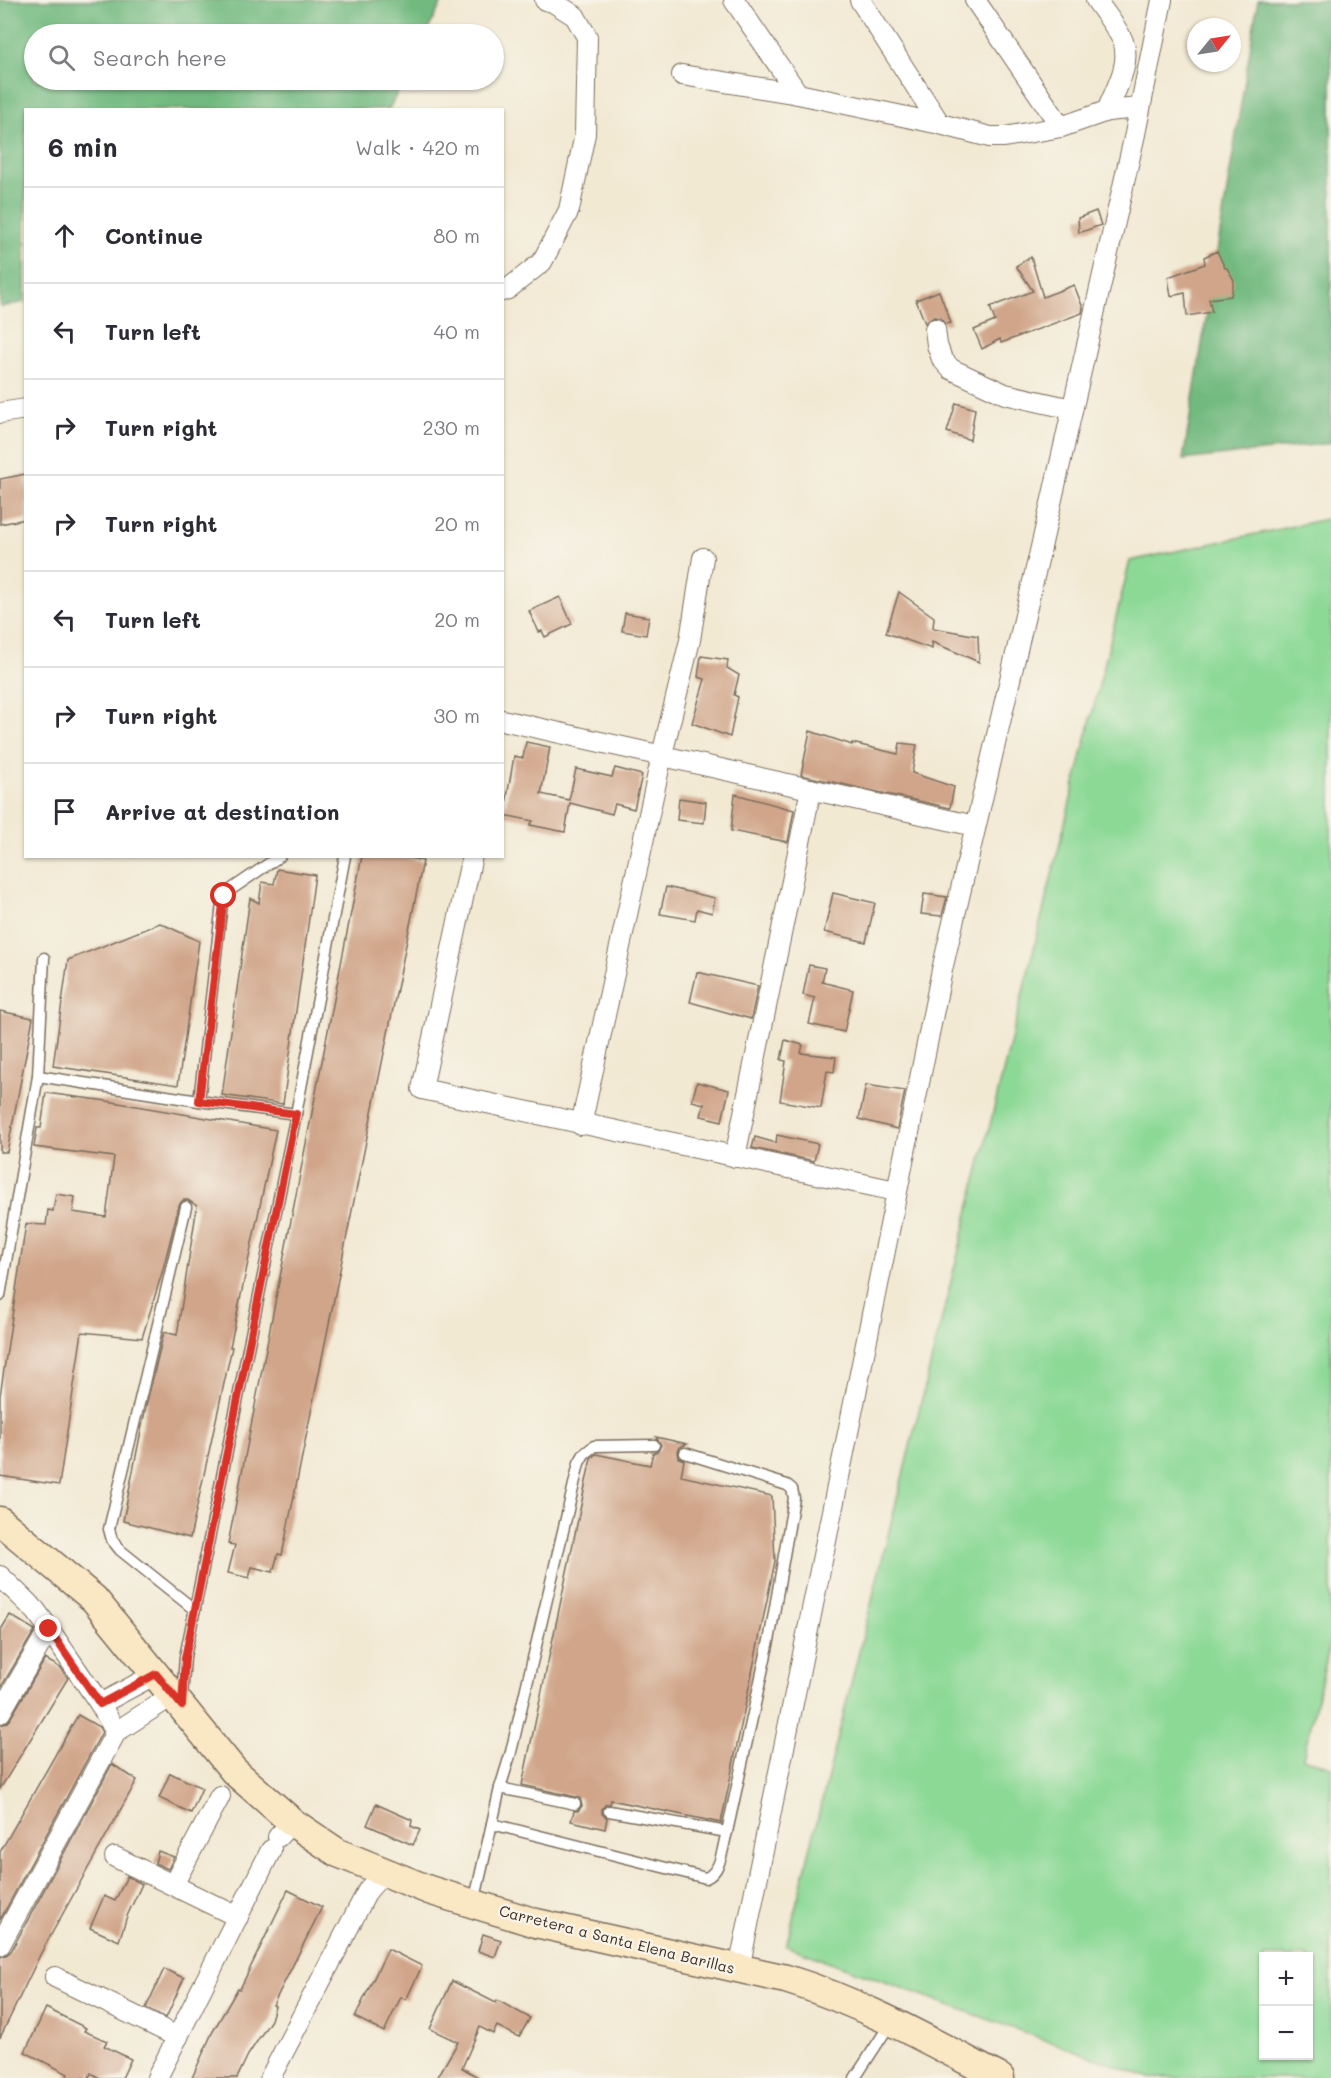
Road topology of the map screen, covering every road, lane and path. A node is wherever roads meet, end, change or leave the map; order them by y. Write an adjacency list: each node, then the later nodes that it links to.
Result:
1 (545, 0): 13 (street)
2 (734, 0): 8 (street)
3 (860, 0): 11 (street)
4 (975, 0): 12 (street)
5 (1096, 0): 10 (street)
6 (1162, 0): 9 (street)
7 (682, 75): 8 (street)
8 (798, 94): 11 (street)
9 (1139, 108): 10 (street); 16 (street)
10 (1107, 111): 12 (street)
11 (940, 124): 12 (street)
12 (1061, 127)
13 (504, 290)
14 (935, 329): 16 (street)
15 (24, 409): 17 (street)
16 (1072, 409): 22 (street)
17 (0, 413)
18 (703, 558): 20 (street)
19 (504, 720): 20 (street)
20 (662, 755): 21 (street); 30 (street)
21 (812, 789): 22 (street); 31 (street)
22 (975, 826): 32 (street)
23 (277, 858): 28 (lane)
24 (345, 858): 29 (lane)
25 (472, 858): 30 (street)
26 (44, 958): 27 (lane)
27 (38, 1076): 28 (lane); 34 (lane)
28 (199, 1101): 29 (lane)
29 (296, 1114): 39 (lane)
30 (581, 1125): 31 (street)
31 (735, 1157): 32 (street)
32 (896, 1191): 58 (street)
33 (186, 1207): 39 (lane)
34 (0, 1296)
35 (654, 1445): 45 (lane)
36 (685, 1453): 50 (lane)
37 (0, 1521): 41 (main road, Carretera a Santa Elena Barillas)
38 (0, 1576): 40 (street)
39 (195, 1610): 41 (lane)
40 (49, 1629): 42 (street); 43 (street)
41 (170, 1692): 42 (street); 44 (street); 51 (main road, Carretera a Santa Elena Barillas)
42 (100, 1704): 44 (street)
43 (0, 1713)
44 (116, 1732): 57 (street)
45 (501, 1788): 47 (lane); 49 (lane)
46 (220, 1796): 54 (street)
47 (575, 1804)
48 (609, 1811): 50 (lane)
49 (492, 1824): 50 (lane); 55 (lane)
50 (726, 1832)
51 (280, 1836): 53 (main road, Carretera a Santa Elena Barillas); 56 (street)
52 (116, 1857): 54 (street)
53 (384, 1872): 55 (main road, Carretera a Santa Elena Barillas); 63 (street)
54 (173, 1885): 56 (street)
55 (474, 1904): 58 (main road, Carretera a Santa Elena Barillas)
56 (238, 1917): 61 (street)
57 (2, 1938)
58 (740, 1969): 60 (main road, Carretera a Santa Elena Barillas)
59 (55, 1977): 61 (street)
60 (892, 2021): 64 (lane); 65 (main road, Carretera a Santa Elena Barillas)
61 (178, 2037): 62 (street)
62 (157, 2078)
63 (270, 2078)
64 (855, 2078)
65 (1000, 2078)

